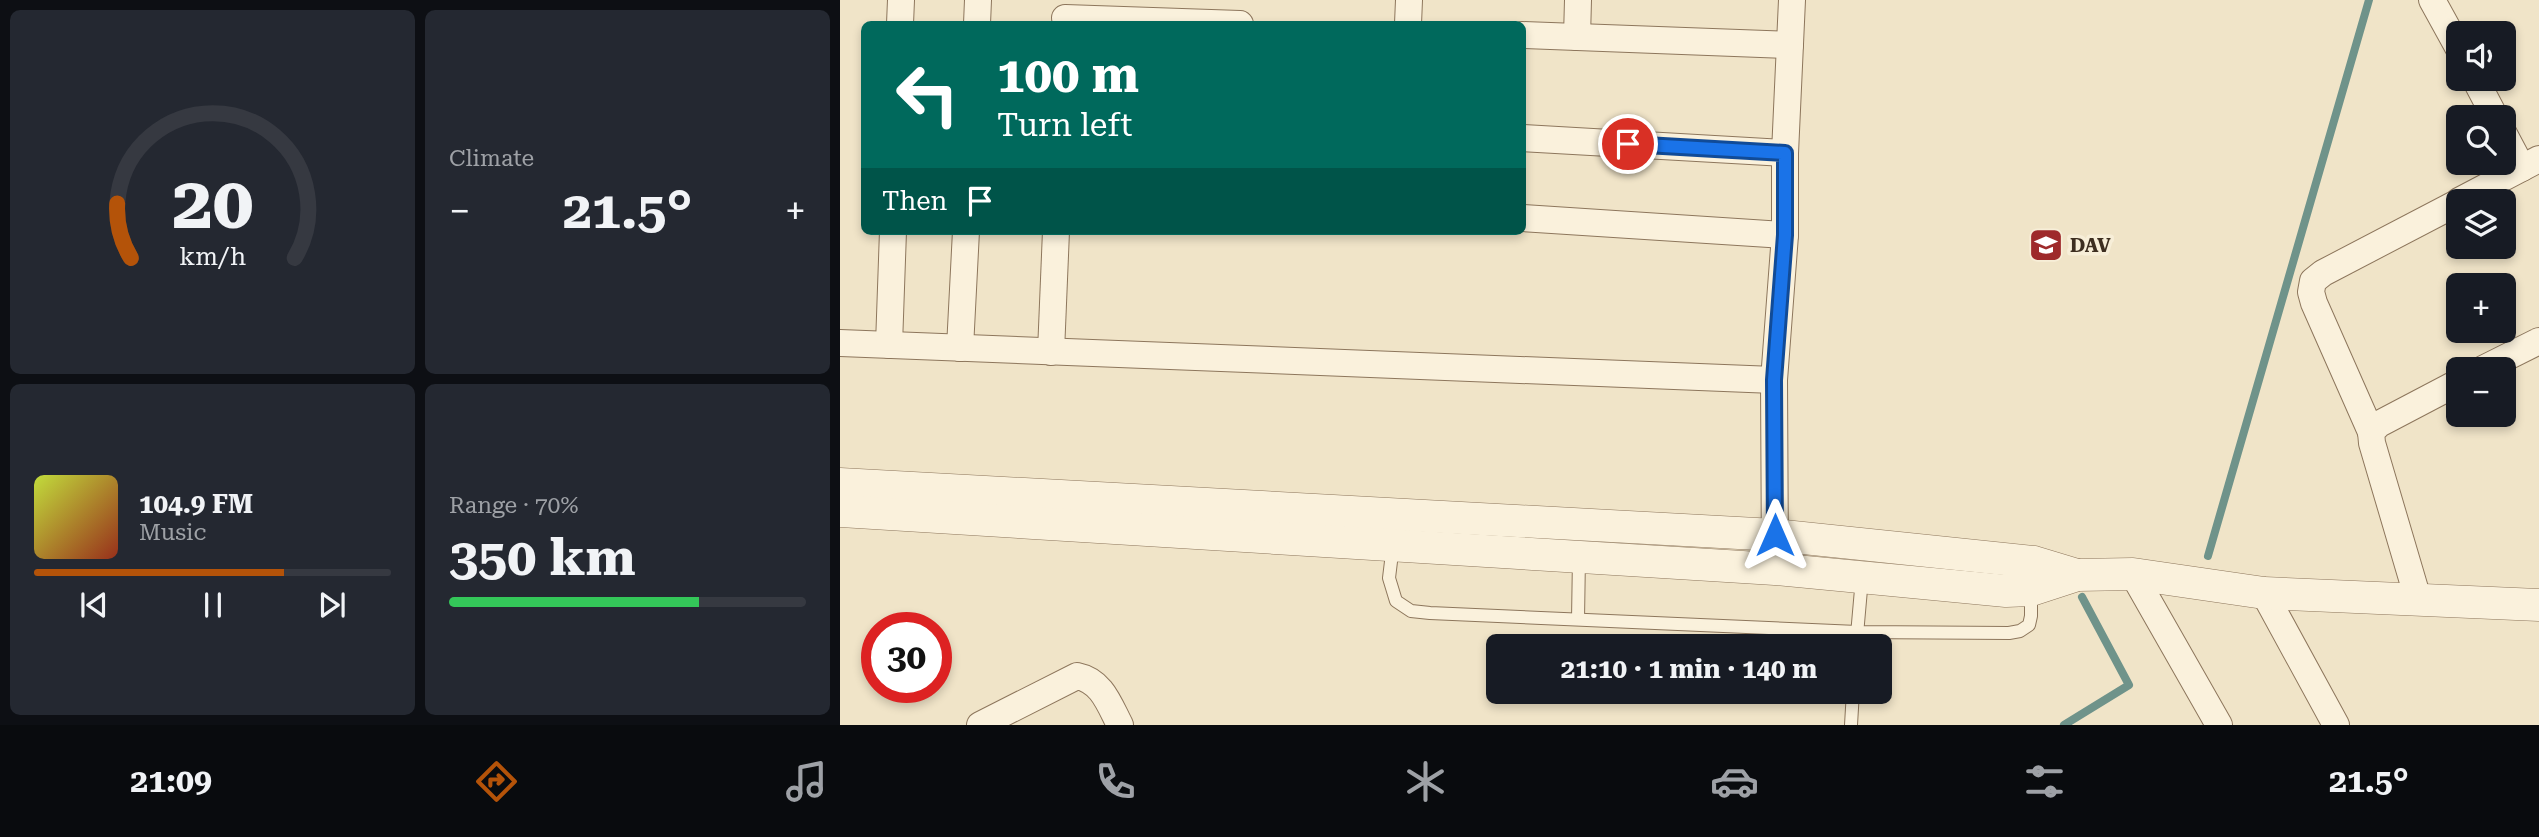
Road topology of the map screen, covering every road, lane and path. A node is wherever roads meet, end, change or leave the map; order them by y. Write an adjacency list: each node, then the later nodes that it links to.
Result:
1 (901, 0): 8 (street)
2 (978, 0): 9 (street)
3 (1409, 0): 11 (street)
4 (1578, 0): 14 (street)
5 (1792, 0): 15 (street)
6 (2432, 0): 12 (street)
7 (1065, 14): 10 (street)
8 (900, 21)
9 (977, 21)
10 (1188, 21)
11 (1408, 21)
12 (2446, 25)
13 (1526, 35): 14 (street)
14 (1577, 37): 15 (street)
15 (1790, 45): 18 (street)
16 (1526, 138): 18 (street)
17 (2516, 147): 19 (street)
18 (1785, 153): 26 (street)
19 (2531, 164): 20 (street)
20 (2482, 189)
21 (2446, 208): 35 (street)
22 (1526, 218): 26 (street)
23 (893, 235): 29 (street)
24 (966, 235): 30 (street)
25 (1056, 235): 31 (street)
26 (1785, 235): 33 (street)
27 (2539, 341): 32 (street)
28 (840, 343): 29 (street)
29 (889, 345): 30 (street)
30 (960, 348): 31 (street)
31 (1051, 352): 33 (street)
32 (2507, 357)
33 (1774, 380): 38 (street)
34 (2446, 389): 35 (street)
35 (2371, 432): 47 (street)
36 (840, 484): 38 (street)
37 (840, 511): 39 (street)
38 (1775, 535): 41 (street); 43 (street)
39 (1393, 545): 40 (street); 49 (lane)
40 (1579, 557): 41 (street); 49 (lane)
41 (1775, 569): 44 (street)
42 (2133, 574): 43 (street); 46 (street); 55 (street)
43 (2077, 575): 45 (street)
44 (1862, 577): 45 (street); 50 (lane)
45 (2031, 590): 50 (lane)
46 (2264, 593): 47 (street); 56 (street)
47 (2418, 599): 48 (street)
48 (2539, 605)
49 (1578, 620): 50 (lane)
50 (1857, 632)
51 (1852, 704): 54 (lane)
52 (981, 725): 53 (street)
53 (1120, 725)
54 (1851, 725)
55 (2219, 725)
56 (2336, 725)

